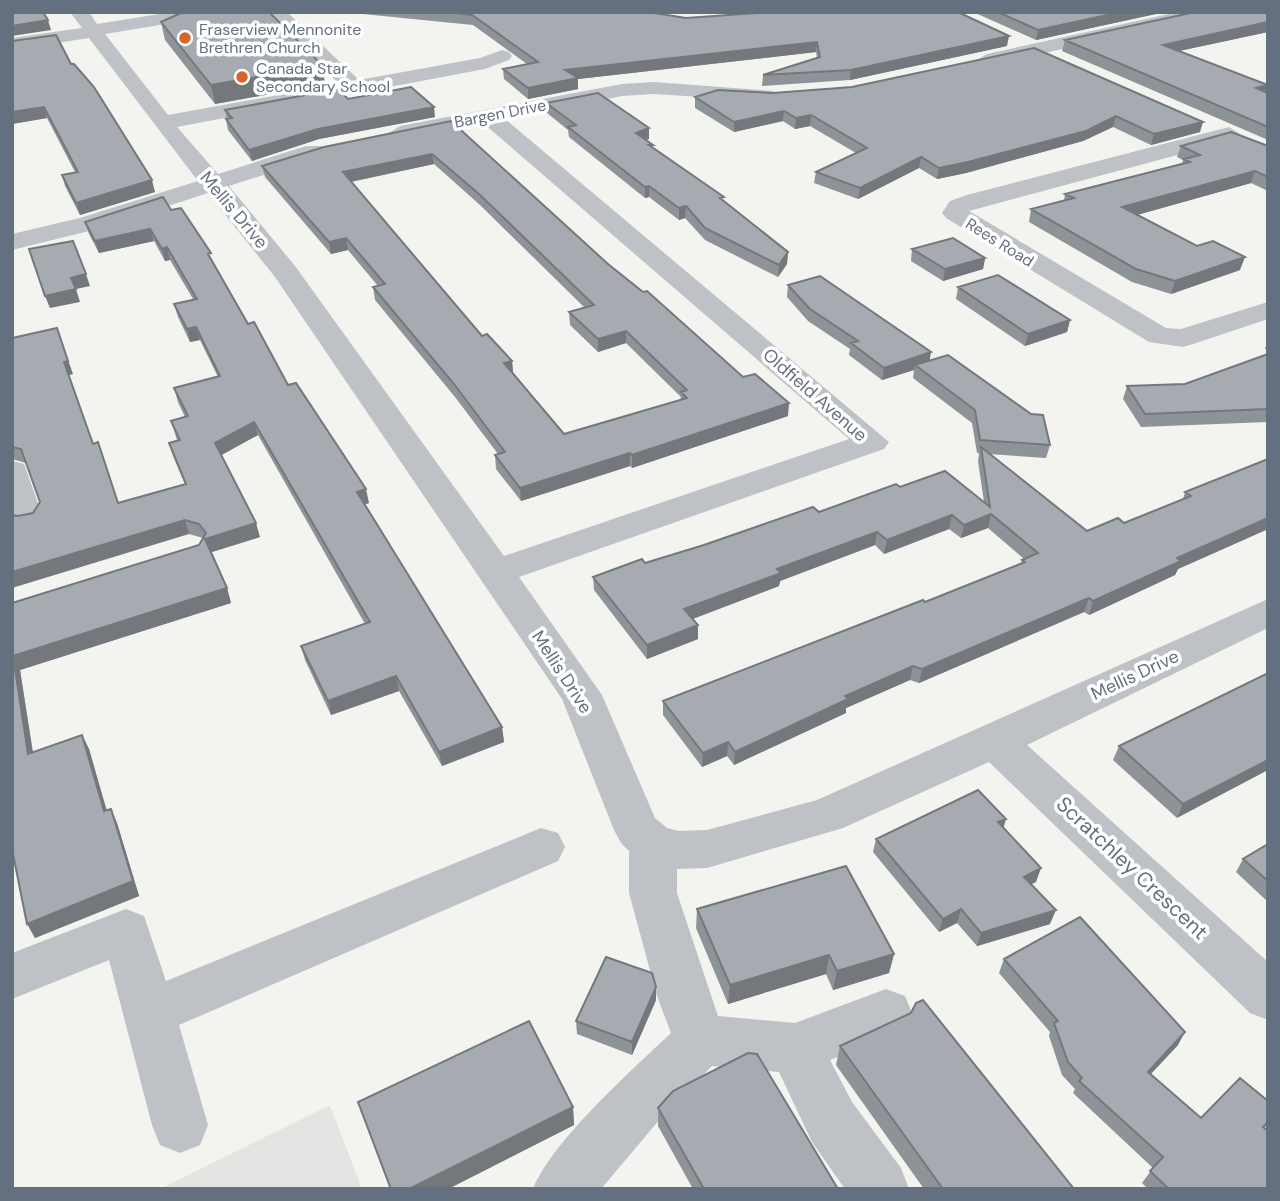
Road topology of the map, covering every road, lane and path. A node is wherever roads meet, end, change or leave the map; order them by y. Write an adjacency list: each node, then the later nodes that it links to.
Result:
1 (209, 12): 4 (street)
2 (276, 12): 11 (street)
3 (1204, 12): 7 (street)
4 (88, 25): 6 (street); 14 (street, Mellis Drive)
5 (1008, 38): 7 (street)
6 (12, 44)
7 (1035, 50): 9 (street); 10 (street)
8 (502, 56): 11 (street)
9 (961, 65)
10 (1072, 65)
11 (354, 88): 14 (street)
12 (786, 94): 13 (street, Bargen Drive)
13 (488, 116): 16 (street, Bargen Drive); 23 (street, Oldfield Avenue)
14 (162, 123): 18 (street, Mellis Drive)
15 (1205, 123): 20 (street, Rees Road)
16 (378, 137)
17 (331, 147): 18 (street)
18 (213, 183): 19 (street); 23 (street, Mellis Drive)
19 (12, 242)
20 (1268, 310)
21 (12, 471): 22 (street)
22 (25, 517)
23 (494, 573): 26 (street, Mellis Drive)
24 (1268, 612): 25 (street, Mellis Drive)
25 (995, 741): 26 (street, Mellis Drive); 29 (street, Scratchley Crescent)
26 (653, 843): 32 (street)
27 (541, 847): 30 (street)
28 (12, 976): 30 (street)
29 (1268, 996)
30 (149, 1013): 34 (street)
31 (886, 1013): 33 (street)
32 (701, 1040): 33 (street); 35 (street)
33 (795, 1048): 36 (street)
34 (180, 1125)
35 (562, 1189)
36 (880, 1189)

